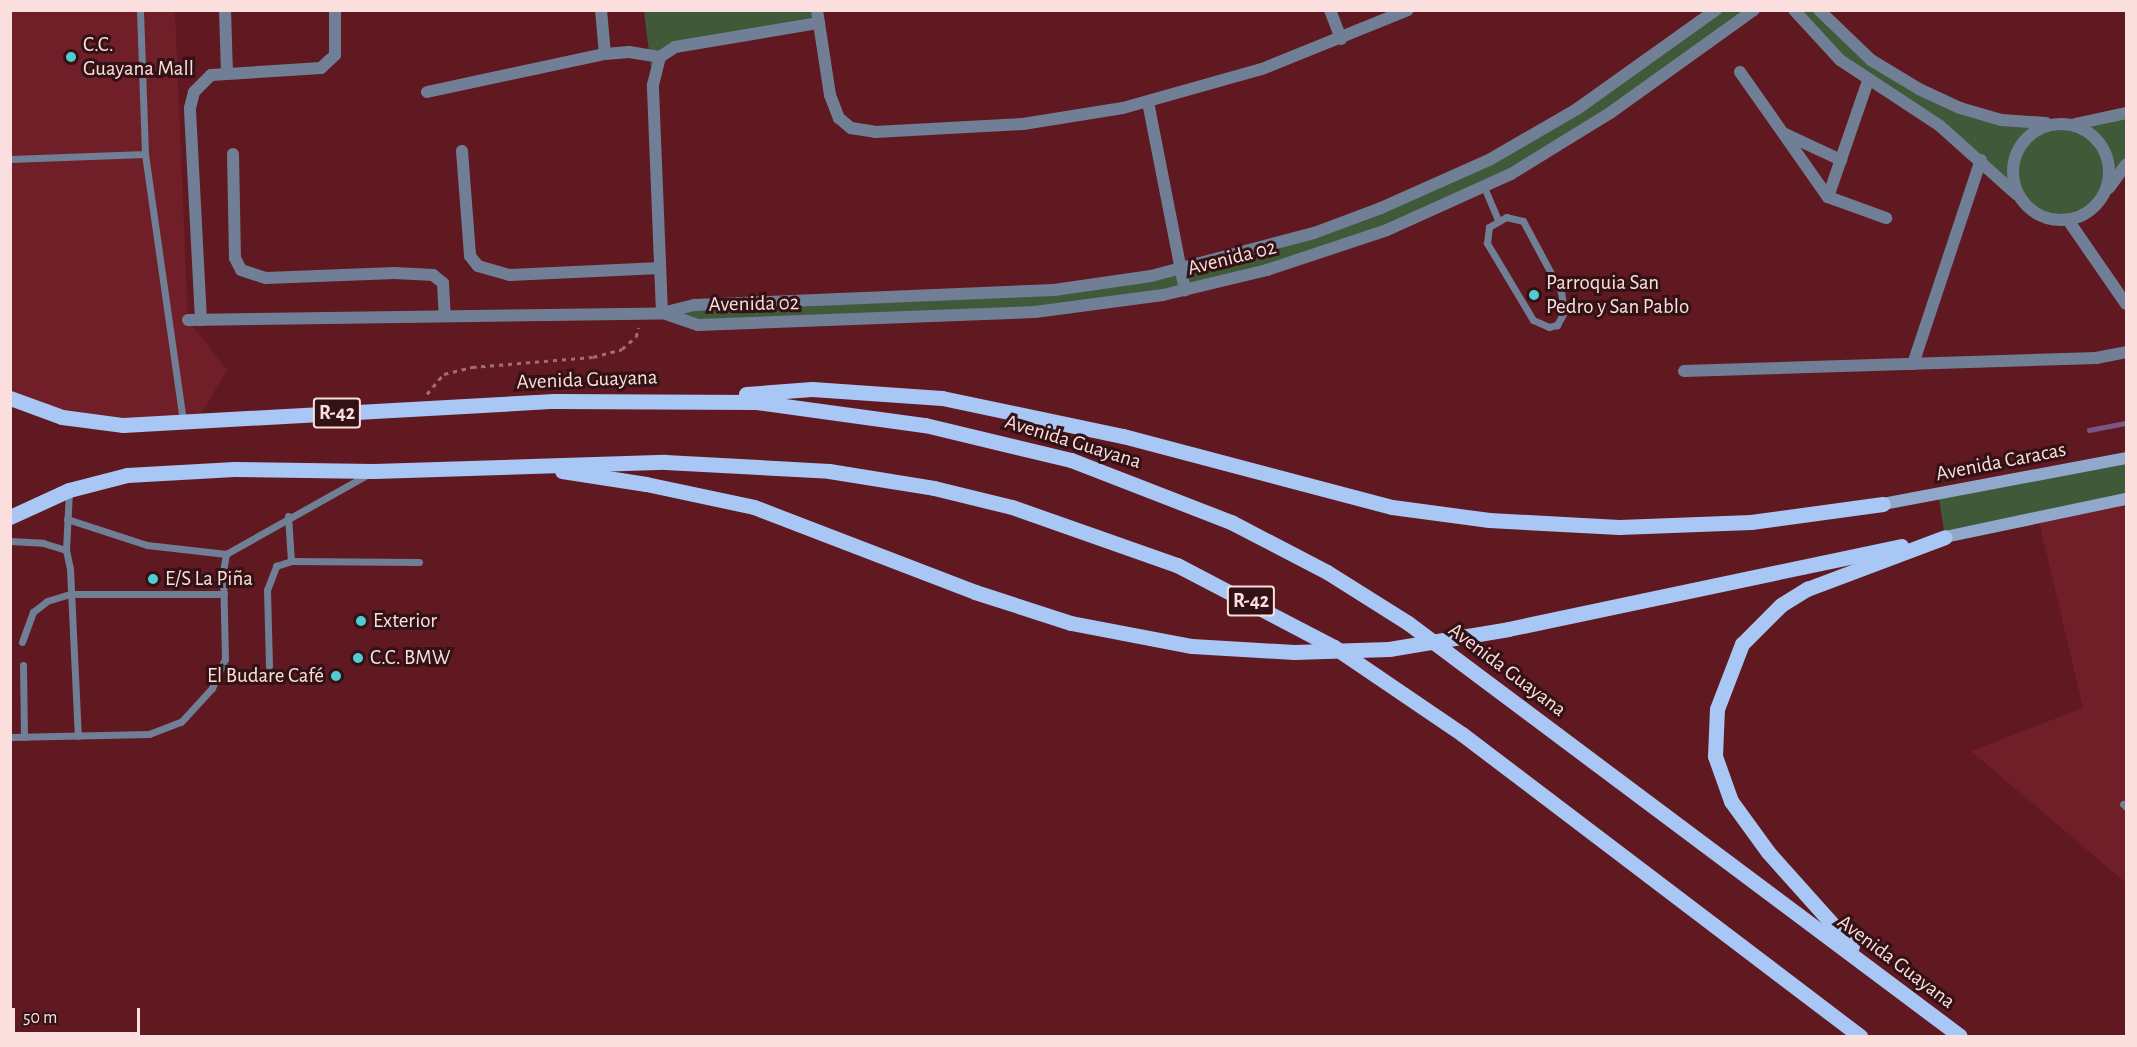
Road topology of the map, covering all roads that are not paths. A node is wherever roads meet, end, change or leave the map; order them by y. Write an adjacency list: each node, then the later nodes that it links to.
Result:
1 (140, 10): 28 (lane)
2 (225, 10): 16 (street)
3 (334, 10): 16 (street)
4 (601, 10): 14 (street)
5 (817, 10): 12 (street)
6 (1330, 10): 13 (street)
7 (1407, 10): 13 (street)
8 (1716, 10): 18 (street, Avenida 02)
9 (1754, 10): 21 (street, Avenida 02)
10 (1794, 10): 19 (street)
11 (1819, 10): 24 (street)
12 (819, 23): 15 (street); 22 (street)
13 (1341, 39): 22 (street)
14 (605, 54): 15 (street); 20 (street)
15 (660, 57): 41 (street)
16 (227, 72): 46 (street)
17 (1740, 72): 26 (street)
18 (1627, 74): 21 (street); 42 (street, Avenida 02)
19 (1868, 81): 31 (street); 32 (street)
20 (427, 92)
21 (1640, 92): 34 (street, Avenida 02)
22 (1148, 102): 42 (street)
23 (2127, 113): 25 (street)
24 (2056, 123): 25 (street); 37 (street)
25 (2073, 125): 35 (street)
26 (1784, 134): 31 (street); 36 (street)
27 (462, 150): 41 (street)
28 (145, 154): 30 (lane); 52 (lane)
29 (233, 154): 46 (street)
30 (10, 159)
31 (1841, 160): 36 (street)
32 (1981, 160): 37 (street); 48 (street)
33 (2127, 165): 35 (street)
34 (1484, 188): 39 (lane); 43 (street, Avenida 02)
35 (2106, 191): 40 (street)
36 (1828, 197): 38 (street)
37 (2026, 205): 40 (street)
38 (1886, 218)
39 (1498, 220): 39 (lane)
40 (2068, 220): 44 (street)
41 (660, 268): 45 (street)
42 (1181, 269): 43 (street); 45 (street, Avenida 02)
43 (1185, 290): 45 (street, Avenida 02)
44 (2127, 304)
45 (662, 313): 46 (street)
46 (445, 316)
47 (2127, 352): 48 (street)
48 (1913, 364): 49 (street)
49 (1684, 371)
50 (10, 398): 52 (main road, Avenida Guayana / R-42)
51 (668, 399): 52 (main road, Avenida Guayana / R-42); 58 (main road); 76 (main road, Avenida Guayana / R-42)
52 (183, 422)
53 (2127, 458): 58 (street, Avenida Caracas)
54 (523, 465): 55 (main road, R-42); 62 (main road, bridge); 77 (main road, R-42)
55 (374, 471): 56 (main road, R-42); 59 (lane)
56 (69, 490): 60 (main road, R-42); 61 (lane)
57 (2127, 499): 62 (street)
58 (1882, 504)
59 (288, 516): 65 (lane); 66 (lane)
60 (10, 517)
61 (67, 519): 64 (lane); 65 (lane)
62 (1945, 537): 76 (main road)
63 (10, 541): 64 (lane)
64 (66, 550): 68 (lane)
65 (226, 554): 69 (lane)
66 (291, 561): 67 (lane); 72 (lane)
67 (419, 561)
68 (70, 594): 69 (lane); 70 (lane); 73 (lane)
69 (224, 594): 73 (lane)
70 (22, 642)
71 (23, 665): 75 (lane)
72 (269, 666)
73 (78, 736): 75 (lane)
74 (10, 737): 75 (lane)
75 (24, 737)
76 (1876, 973): 78 (main road, Avenida Guayana / R-42)
77 (1860, 1036)
78 (1960, 1036)

